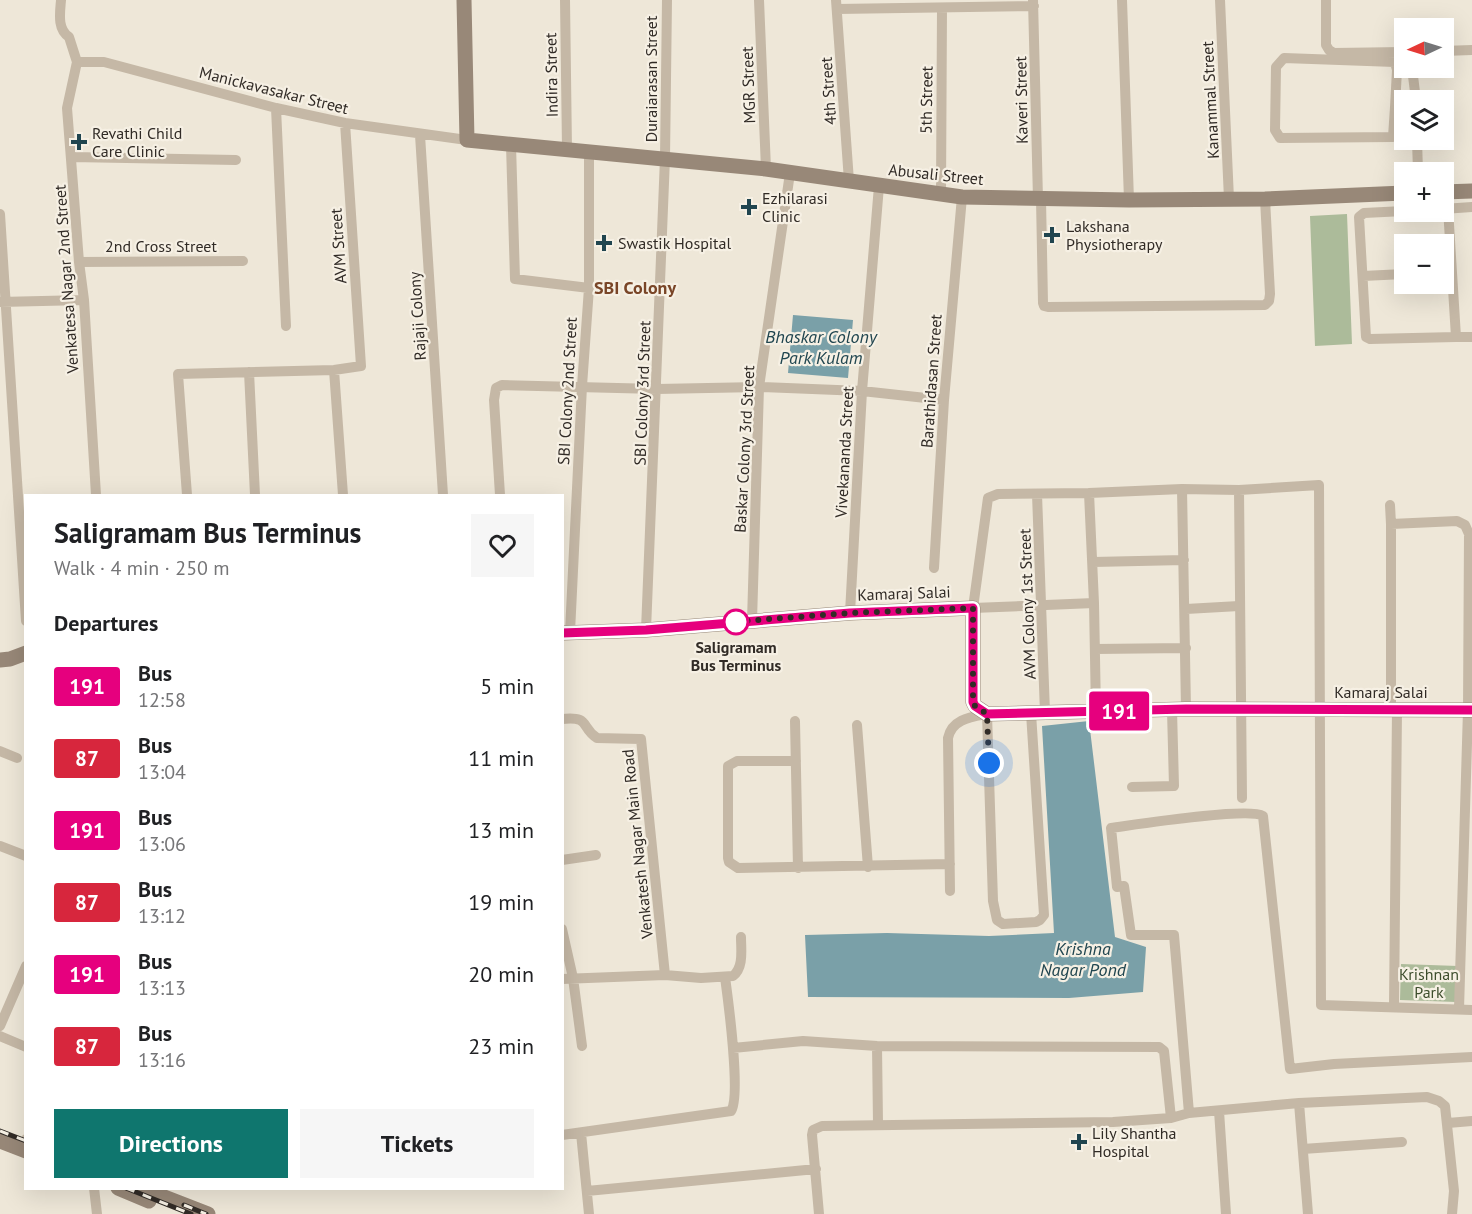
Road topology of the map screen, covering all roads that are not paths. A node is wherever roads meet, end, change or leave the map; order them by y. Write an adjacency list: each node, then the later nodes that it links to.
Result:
1 (62, 0): 17 (street)
2 (464, 0): 22 (street)
3 (565, 0): 24 (street, Indira Street)
4 (667, 0): 27 (street, Duraiarasan Street)
5 (759, 0): 29 (street, MGR Street)
6 (1122, 0): 41 (street)
7 (1220, 0): 39 (street, Kanammal Street)
8 (1326, 0): 16 (street)
9 (960, 3): 10 (street); 13 (street)
10 (1034, 3): 38 (street, Kaveri Street)
11 (901, 4): 12 (street); 13 (street)
12 (837, 5): 31 (street, 4th Street)
13 (942, 8): 35 (street, 5th Street)
14 (1472, 50): 15 (street)
15 (1454, 51)
16 (1394, 52)
17 (77, 62): 19 (street, Manickavasakar Street); 26 (street, Venkatesa Nagar 2nd Street)
18 (1400, 107): 18 (street)
19 (276, 108): 20 (street, Manickavasakar Street); 54 (street)
20 (345, 123): 21 (street, Manickavasakar Street); 57 (street, AVM Street)
21 (420, 135): 22 (street, Manickavasakar Street); 71 (street, Rajaji Colony)
22 (466, 140): 23 (street, Abusali Street)
23 (511, 145): 24 (street, Abusali Street); 50 (street)
24 (567, 149): 25 (street, Abusali Street)
25 (588, 151): 27 (street, Abusali Street); 50 (street, SBI Colony 2nd Street)
26 (72, 157): 28 (street); 47 (street, Venkatesa Nagar 2nd Street)
27 (666, 158): 29 (street, Abusali Street); 61 (street, SBI Colony 3rd Street)
28 (236, 160)
29 (766, 169): 30 (street, Abusali Street)
30 (790, 173): 31 (street, Abusali Street); 60 (street, Baskar Colony 3rd Street)
31 (849, 180): 32 (street, Abusali Street)
32 (879, 186): 35 (street, Abusali Street); 62 (street, Vivekananda Street)
33 (1472, 191): 34 (street)
34 (1454, 192)
35 (940, 193): 37 (street, Abusali Street)
36 (1394, 194): 40 (street, Abusali Street)
37 (962, 197): 38 (street, Abusali Street); 63 (street, Barathidasan Street)
38 (1039, 199): 40 (street, Kaveri Street); 41 (street, Abusali Street)
39 (1229, 199): 40 (street, Abusali Street); 41 (street, Abusali Street)
40 (1265, 199)
41 (1129, 200)
42 (1472, 207): 43 (street)
43 (1454, 208)
44 (1394, 212): 49 (street)
45 (0, 214): 53 (street)
46 (243, 261): 47 (street, 2nd Cross Street)
47 (79, 262): 52 (street, Venkatesa Nagar 2nd Street)
48 (1394, 274): 49 (street)
49 (1363, 276): 55 (street)
50 (589, 288): 59 (street, SBI Colony 2nd Street)
51 (1451, 294): 55 (street)
52 (84, 300): 53 (street); 67 (street, Venkatesa Nagar 2nd Street)
53 (3, 302): 79 (street)
54 (286, 326)
55 (1456, 337): 56 (street)
56 (1472, 337)
57 (334, 370): 58 (street); 70 (street)
58 (249, 372): 68 (street); 69 (street)
59 (582, 386): 61 (street); 72 (street); 88 (street, SBI Colony 2nd Street)
60 (759, 387): 61 (street); 62 (street); 86 (street, Baskar Colony 3rd Street)
61 (657, 389): 87 (street, SBI Colony 3rd Street)
62 (862, 391): 63 (street); 85 (street, Vivekananda Street)
63 (944, 400): 78 (street, Barathidasan Street)
64 (1182, 489): 65 (street); 66 (street); 76 (street)
65 (1239, 490): 82 (street); 95 (street)
66 (1089, 493): 73 (street); 77 (street)
67 (96, 494)
68 (187, 494)
69 (255, 494)
70 (343, 494)
71 (443, 494)
72 (500, 494)
73 (1037, 494): 81 (street, AVM Colony 1st Street); 83 (street)
74 (1390, 505): 75 (street)
75 (1391, 524): 96 (street); 97 (street)
76 (1184, 560): 77 (street); 84 (street)
77 (1093, 562): 80 (street)
78 (934, 568)
79 (24, 593)
80 (1094, 603): 81 (street); 90 (street)
81 (1042, 604): 83 (street); 99 (street, AVM Colony 1st Street)
82 (1239, 606): 84 (street); 94 (street)
83 (973, 608): 85 (street, Kamaraj Salai); 101 (street, Kamaraj Salai)
84 (1186, 609): 89 (street)
85 (850, 613): 86 (street, Kamaraj Salai)
86 (752, 621): 87 (street, Kamaraj Salai)
87 (646, 630): 88 (street, Kamaraj Salai)
88 (566, 632)
89 (1186, 648): 90 (street); 93 (street)
90 (1095, 649): 98 (street)
91 (24, 654): 92 (street)
92 (0, 660)
93 (1179, 709): 94 (street, Kamaraj Salai); 98 (street, Kamaraj Salai); 107 (street)
94 (1241, 709): 95 (street, Kamaraj Salai); 108 (street)
95 (1320, 710): 96 (street, Kamaraj Salai); 123 (street)
96 (1394, 710): 97 (street, Kamaraj Salai); 123 (street)
97 (1470, 710): 124 (street)
98 (1096, 711): 99 (street, Kamaraj Salai)
99 (1036, 716): 101 (street, Kamaraj Salai); 101 (street, AVM Colony 1st Street)
100 (564, 718): 120 (street, Venkatesh Nagar Main Road)
101 (988, 718): 113 (street)
102 (795, 722): 106 (street)
103 (857, 725): 114 (street)
104 (0, 751): 105 (street)
105 (17, 758)
106 (796, 761): 115 (street); 115 (street)
107 (1132, 787)
108 (1242, 798)
109 (0, 846): 110 (street)
110 (24, 855)
111 (596, 855): 112 (street)
112 (564, 860)
113 (950, 864): 114 (street); 116 (street)
114 (868, 867): 115 (street)
115 (798, 868)
116 (950, 891)
117 (741, 937): 121 (street)
118 (564, 945): 122 (street)
119 (24, 971): 126 (street)
120 (665, 975): 121 (street); 122 (street)
121 (725, 977): 131 (street)
122 (568, 978): 129 (street)
123 (1394, 1006): 124 (street)
124 (1459, 1009): 125 (street)
125 (1472, 1010)
126 (0, 1026)
127 (0, 1036): 128 (street)
128 (24, 1046)
129 (582, 1046)
130 (878, 1046): 131 (street); 136 (street); 139 (street)
131 (733, 1048): 141 (street)
132 (1472, 1057): 135 (street)
133 (1299, 1103): 134 (street); 138 (street); 146 (street)
134 (1219, 1111): 135 (street); 158 (street)
135 (1189, 1113): 136 (street)
136 (1171, 1118): 139 (street)
137 (1472, 1121): 138 (street)
138 (1448, 1123): 160 (street)
139 (878, 1124): 148 (street)
140 (0, 1131): 143 (street)
141 (581, 1133): 142 (street); 151 (street)
142 (564, 1135)
143 (24, 1140)
144 (0, 1141): 147 (street)
145 (1402, 1142): 146 (street)
146 (1303, 1149): 159 (street)
147 (24, 1150)
148 (816, 1169): 151 (street); 157 (street)
149 (94, 1190): 153 (street)
150 (130, 1190): 152 (street)
151 (586, 1191): 156 (street)
152 (149, 1193): 154 (street); 155 (street)
153 (97, 1214)
154 (183, 1214)
155 (208, 1214)
156 (589, 1214)
157 (819, 1214)
158 (1226, 1214)
159 (1308, 1214)
160 (1452, 1214)

